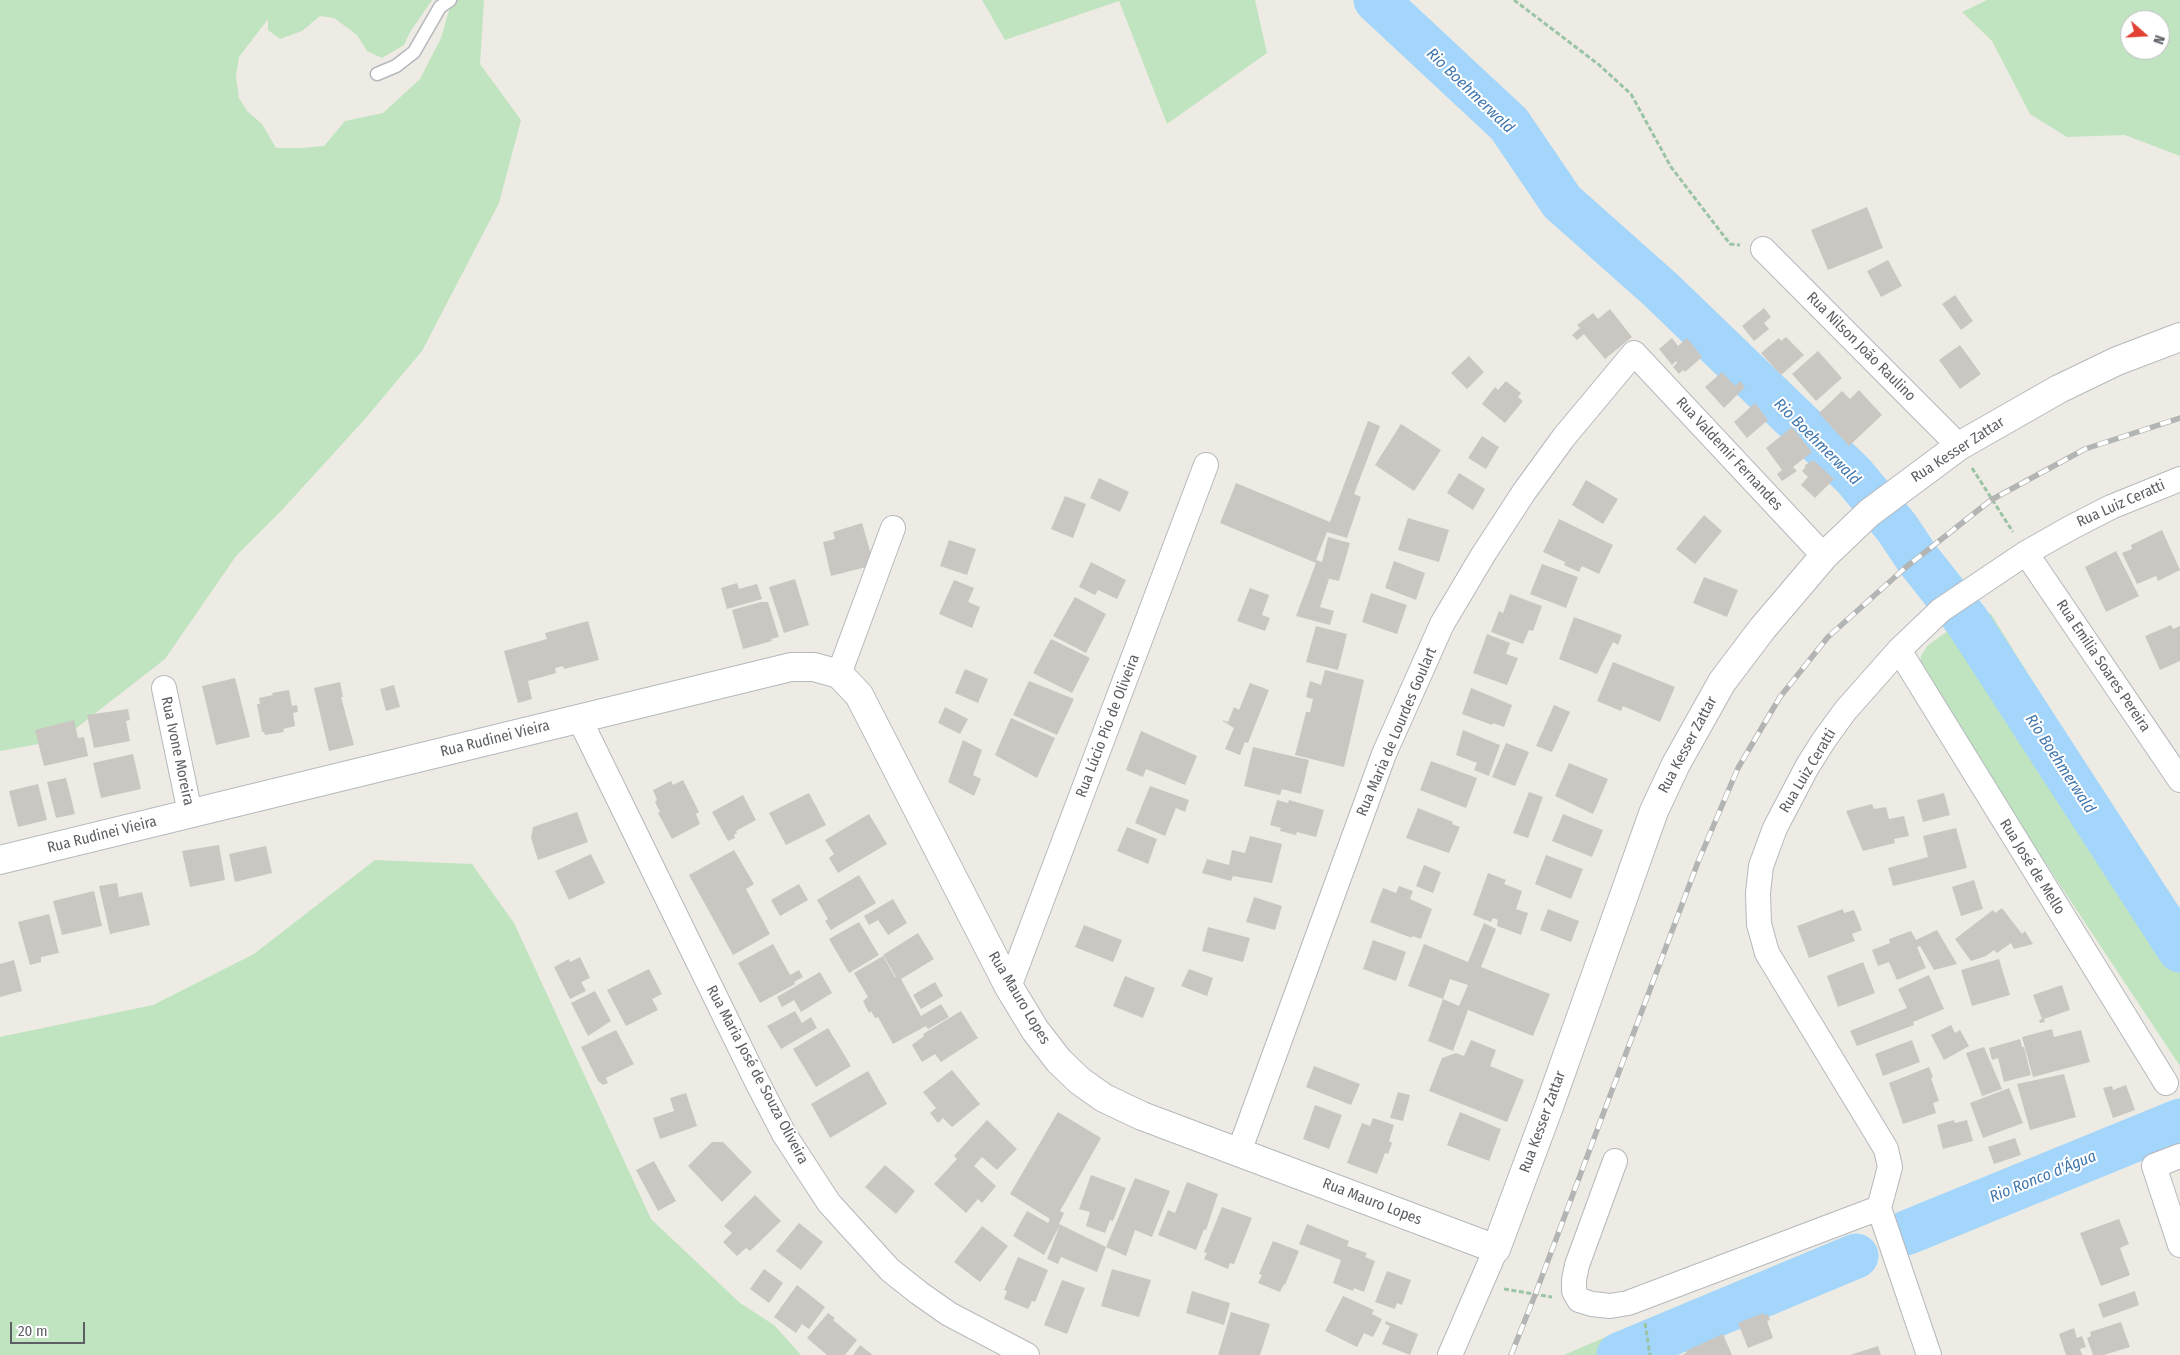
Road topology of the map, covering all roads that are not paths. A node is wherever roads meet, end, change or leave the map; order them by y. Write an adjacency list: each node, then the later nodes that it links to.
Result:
1 (450, 0): 2 (lane)
2 (377, 74)
3 (1763, 249): 6 (street, Rua Nilson João Raulino)
4 (2180, 336): 6 (street, Rua Kesser Zattar)
5 (1634, 353): 11 (street, Rua Valdemir Fernandes); 21 (street, Rua Maria de Lourdes Goulart)
6 (1959, 446): 11 (street, Rua Kesser Zattar)
7 (1206, 465): 19 (street, Rua Lúcio Pio de Oliveira)
8 (2180, 479): 10 (street, Rua Luiz Ceratti)
9 (893, 528): 13 (street)
10 (2026, 553): 12 (street, Rua Luiz Ceratti); 16 (street, Rua Emília Soares Pereira)
11 (1824, 556): 26 (street, Rua Kesser Zattar)
12 (1899, 650): 20 (street, Rua José de Mello); 24 (street, Rua Luiz Ceratti)
13 (838, 674): 15 (street, Rua Rudinei Vieira); 19 (street, Rua Mauro Lopes)
14 (164, 688): 17 (street, Rua Ivone Moreira)
15 (579, 718): 17 (street, Rua Rudinei Vieira); 27 (street, Rua Maria José de Souza Oliveira)
16 (2180, 780)
17 (190, 813): 18 (street, Rua Rudinei Vieira)
18 (0, 860)
19 (1009, 987): 21 (street, Rua Mauro Lopes)
20 (2166, 1083)
21 (1240, 1152): 26 (street, Rua Mauro Lopes)
22 (2180, 1156): 25 (street)
23 (1615, 1161): 24 (street)
24 (1879, 1208): 29 (street)
25 (2180, 1245)
26 (1496, 1249): 28 (street, Rua Kesser Zattar)
27 (1027, 1355)
28 (1450, 1355)
29 (1929, 1355)

